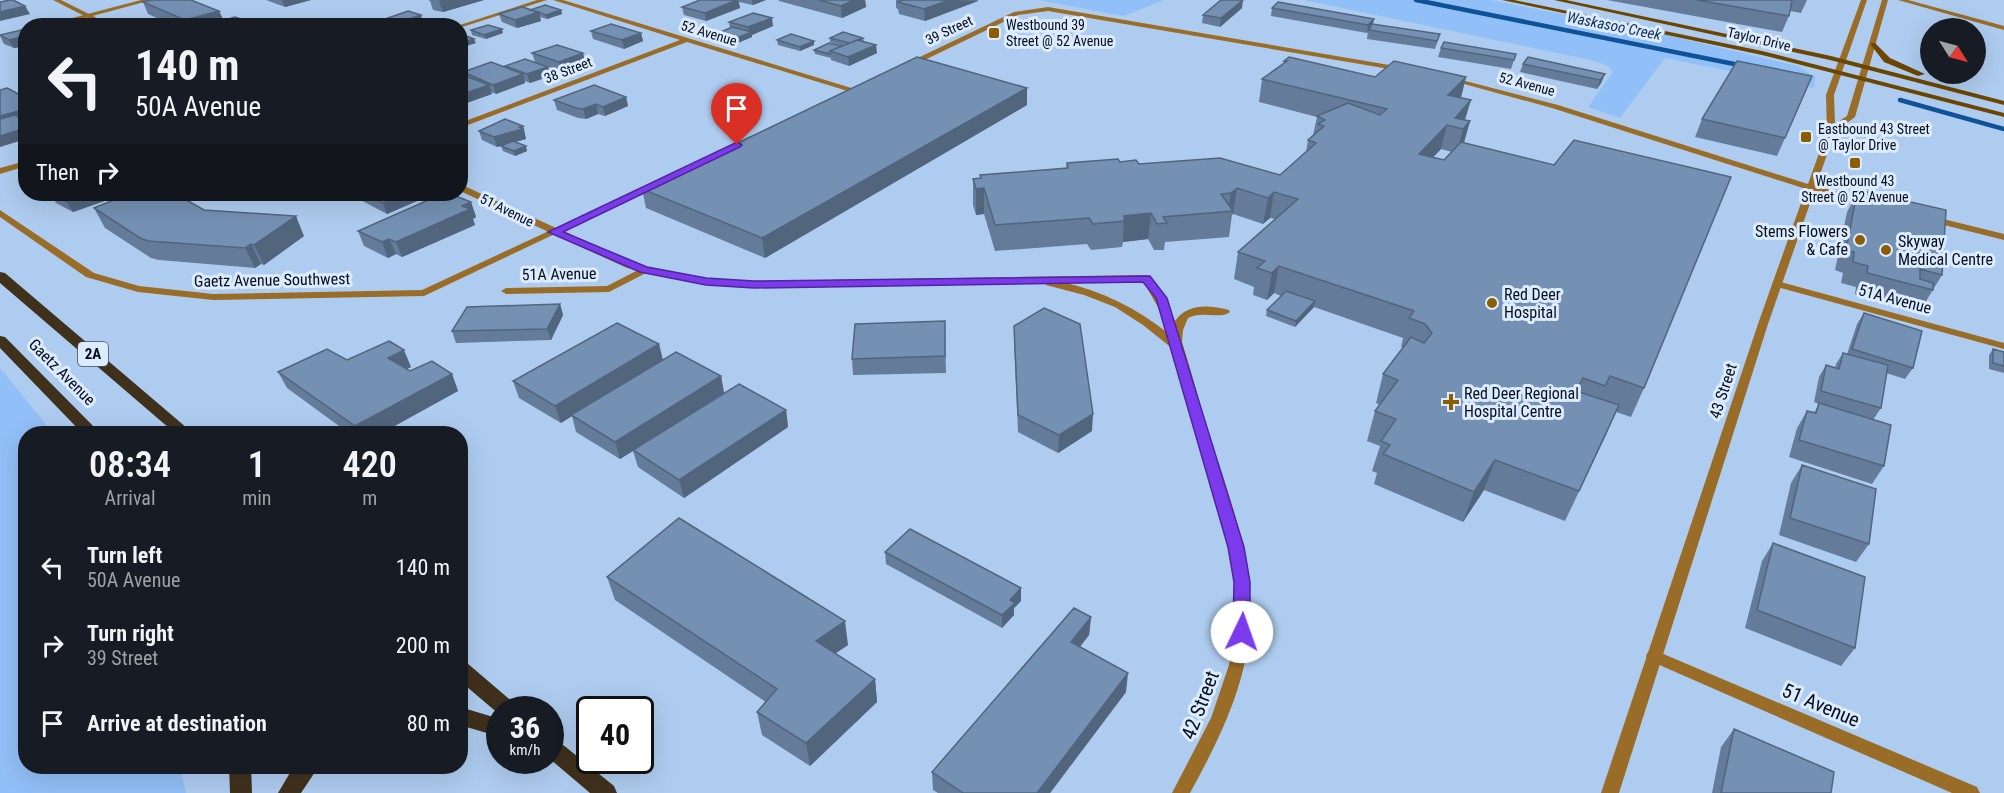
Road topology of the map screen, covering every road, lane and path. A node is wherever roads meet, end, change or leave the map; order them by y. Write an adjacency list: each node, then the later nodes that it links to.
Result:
1 (56, 0): 10 (street)
2 (149, 0): 10 (street)
3 (544, 0): 13 (street)
4 (556, 0): 15 (street, 52 Avenue)
5 (1505, 0): 21 (main road, Taylor Drive)
6 (1557, 0): 17 (main road, Taylor Drive)
7 (1864, 0): 17 (street, 43 Street)
8 (1885, 0): 16 (street)
9 (1901, 0): 14 (street)
10 (87, 15): 11 (street); 12 (street)
11 (76, 18)
12 (93, 18)
13 (468, 24)
14 (2004, 28)
15 (686, 40): 25 (street, 52 Avenue); 30 (street, 38 Street)
16 (1873, 44): 18 (street); 27 (main road)
17 (1844, 61): 18 (main road, Taylor Drive); 21 (street, 43 Street)
18 (1867, 67): 23 (street); 27 (main road, Taylor Drive)
19 (896, 70): 20 (street, 39 Street)
20 (1407, 70)
21 (1839, 72): 23 (main road, Taylor Drive); 31 (street, 43 Street)
22 (1438, 76): 35 (street, 52 Avenue)
23 (1863, 78): 29 (main road, Taylor Drive); 31 (street)
24 (864, 85): 25 (street)
25 (854, 90): 26 (street)
26 (837, 98)
27 (1986, 99): 28 (main road, Taylor Drive)
28 (2004, 103)
29 (2004, 115)
30 (468, 123)
31 (1832, 131): 35 (street, 43 Street)
32 (18, 165): 33 (street)
33 (0, 171)
34 (667, 178): 40 (street)
35 (1810, 189): 37 (street, 52 Avenue); 45 (street, 43 Street)
36 (468, 191): 40 (street, 51 Avenue)
37 (1874, 205)
38 (0, 213): 40 (street, Gaetz Avenue Southwest)
39 (1918, 216): 41 (street)
40 (554, 232): 42 (street, 51 Avenue)
41 (2004, 237)
42 (644, 270): 44 (street, 51 Avenue); 46 (street, 51A Avenue)
43 (0, 276): 52 (main road, Gaetz Avenue / 2A)
44 (1028, 279): 50 (street); 50 (street, 42 Street)
45 (1777, 284): 49 (street, 51A Avenue); 53 (street, 43 Street)
46 (506, 291)
47 (1225, 312): 50 (street)
48 (0, 340): 51 (main road, Gaetz Avenue)
49 (2004, 346)
50 (1178, 348): 64 (street, 42 Street)
51 (85, 426)
52 (177, 426)
53 (1654, 656): 65 (street, 43 Street); 66 (street, 51 Avenue)
54 (468, 676): 55 (main road)
55 (492, 696)
56 (468, 718): 57 (main road)
57 (486, 724)
58 (564, 758): 63 (main road)
59 (240, 774): 61 (main road)
60 (301, 774): 62 (main road)
61 (241, 793)
62 (289, 793)
63 (606, 793)
64 (1181, 793)
65 (1610, 793)
66 (1971, 793)

